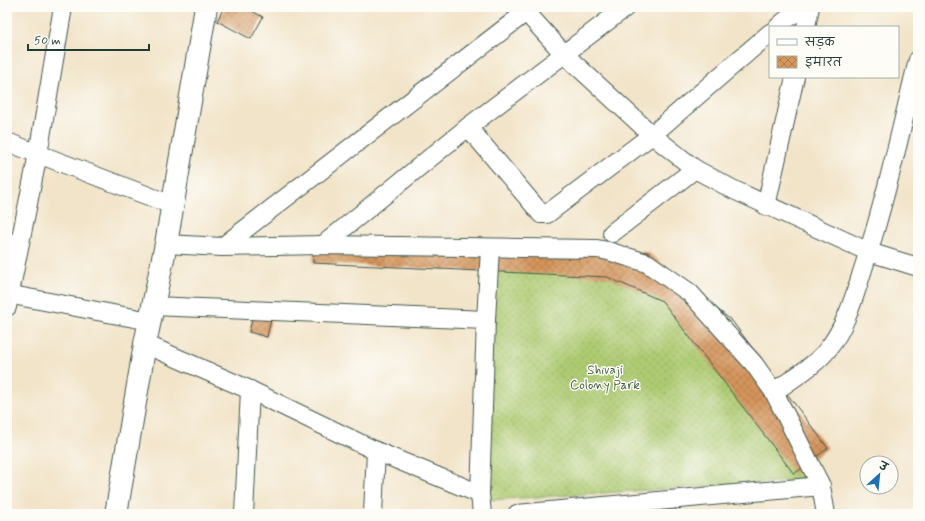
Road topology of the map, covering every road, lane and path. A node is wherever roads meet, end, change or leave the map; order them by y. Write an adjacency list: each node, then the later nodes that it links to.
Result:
1 (63, 7): 16 (street)
2 (206, 7): 18 (highway)
3 (626, 7): 10 (street)
4 (801, 7): 7 (street)
5 (810, 7): 8 (street)
6 (529, 10): 10 (street); 23 (street)
7 (779, 26)
8 (806, 26)
9 (769, 35): 14 (street)
10 (564, 54): 13 (street); 14 (street)
11 (918, 60): 25 (street)
12 (795, 78): 19 (street)
13 (468, 127): 14 (street); 22 (street)
14 (652, 135): 17 (street)
15 (7, 142): 16 (street)
16 (38, 154): 18 (street); 27 (street)
17 (695, 169): 19 (street); 20 (street)
18 (172, 204): 21 (highway)
19 (766, 206): 25 (street)
20 (612, 233)
21 (166, 244): 23 (street); 28 (highway)
22 (323, 245): 23 (street); 24 (street)
23 (222, 247)
24 (490, 248): 29 (street); 32 (street)
25 (869, 252): 26 (street); 32 (street)
26 (918, 267)
27 (8, 299): 28 (street)
28 (151, 313): 29 (street); 30 (highway)
29 (486, 320): 35 (street)
30 (145, 344): 31 (street); 36 (highway)
31 (250, 390): 33 (street); 37 (street)
32 (774, 392): 34 (street)
33 (376, 451): 35 (street); 38 (street)
34 (821, 486): 40 (street); 41 (street)
35 (480, 494): 39 (street)
36 (116, 514)
37 (244, 514)
38 (373, 514)
39 (482, 514)
40 (517, 514)
41 (826, 514)

